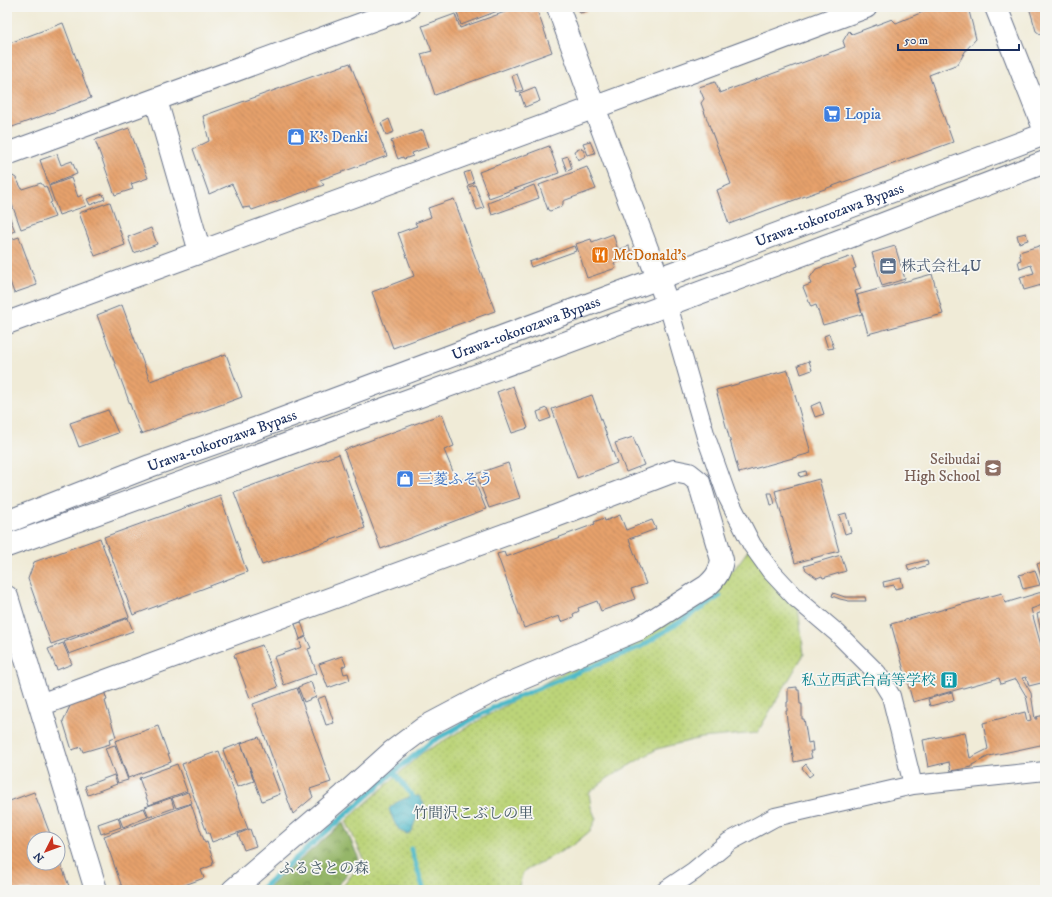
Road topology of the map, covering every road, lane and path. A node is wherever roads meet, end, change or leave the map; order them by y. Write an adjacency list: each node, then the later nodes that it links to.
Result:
1 (408, 7): 5 (main road)
2 (558, 7): 6 (main road)
3 (866, 7): 6 (main road)
4 (996, 7): 7 (main road)
5 (156, 100): 9 (main road); 11 (main road)
6 (594, 107): 11 (main road); 12 (main road)
7 (1045, 131)
8 (1045, 134): 12 (main road, Urawa-tokorozawa Bypass)
9 (7, 154)
10 (1045, 162): 13 (main road, Urawa-tokorozawa Bypass)
11 (200, 252): 14 (main road)
12 (658, 277): 13 (main road); 15 (main road, Urawa-tokorozawa Bypass)
13 (668, 305): 16 (main road, Urawa-tokorozawa Bypass); 20 (street)
14 (7, 323)
15 (7, 522)
16 (7, 546)
17 (7, 597): 18 (main road)
18 (40, 704): 21 (main road); 22 (main road)
19 (1045, 771): 20 (street)
20 (913, 785): 23 (street)
21 (96, 890)
22 (233, 890)
23 (666, 890)

